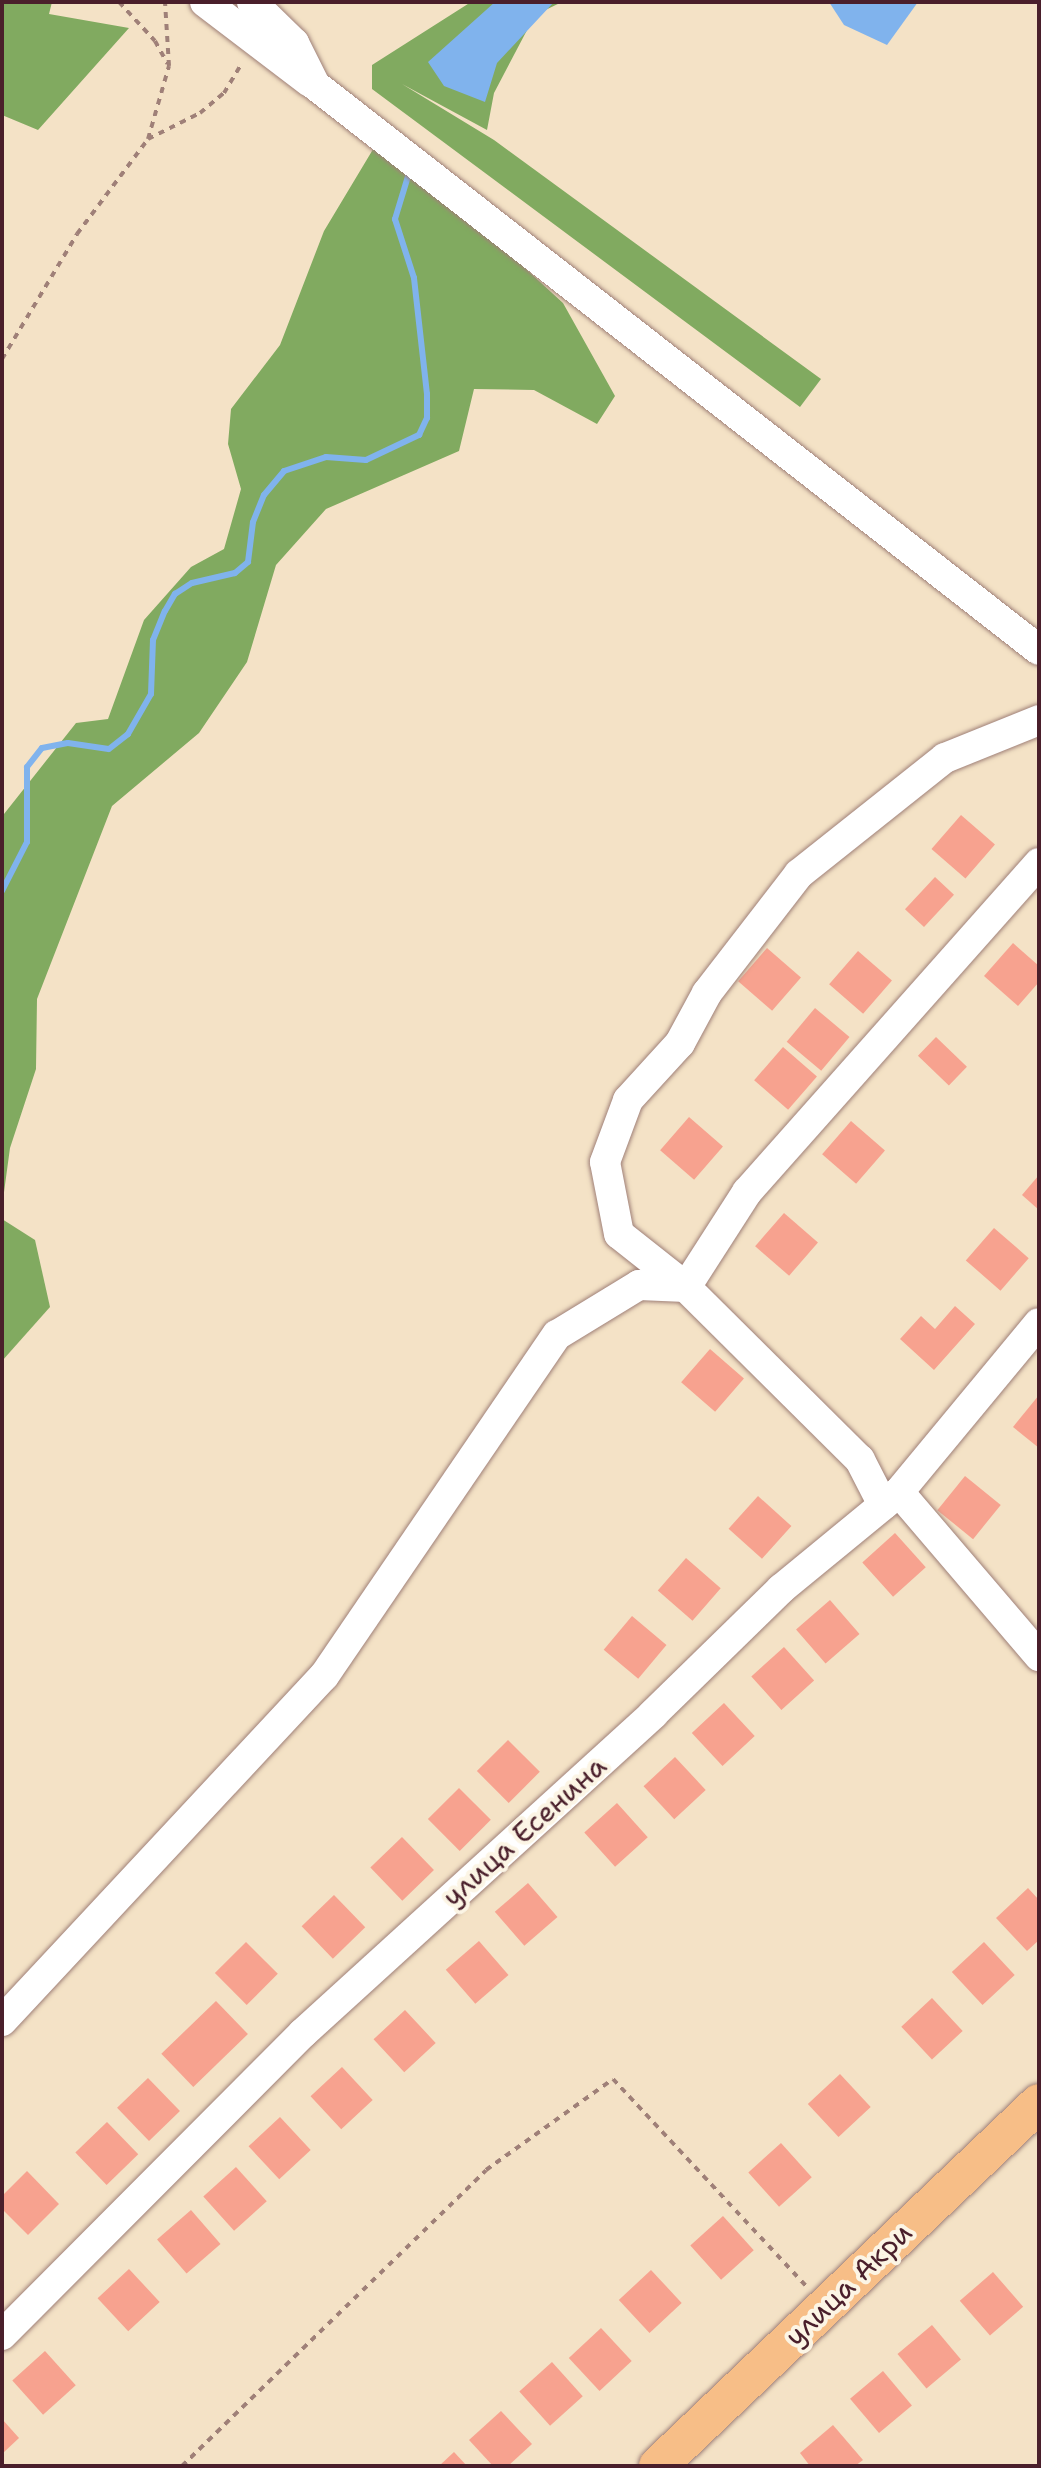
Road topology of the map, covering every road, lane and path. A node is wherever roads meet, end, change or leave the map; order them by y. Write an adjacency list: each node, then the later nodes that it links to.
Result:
1 (119, 2): 6 (path)
2 (165, 2): 6 (path)
3 (205, 2): 5 (street)
4 (252, 2): 7 (street)
5 (242, 33): 7 (street); 8 (path)
6 (169, 66): 8 (path)
7 (315, 85): 10 (street)
8 (148, 139): 9 (path)
9 (2, 359)
10 (1039, 650)
11 (1039, 720): 13 (street)
12 (1039, 863): 13 (street)
13 (686, 1287): 15 (street); 17 (street)
14 (1039, 1323): 15 (street, улица Есенина)
15 (891, 1498): 16 (street); 20 (street, улица Есенина)
16 (1039, 1656)
17 (2, 2021)
18 (1039, 2103): 19 (main road, улица Акри)
19 (825, 2307): 21 (path); 22 (main road, улица Акри)
20 (2, 2335)
21 (182, 2466)
22 (658, 2466)

